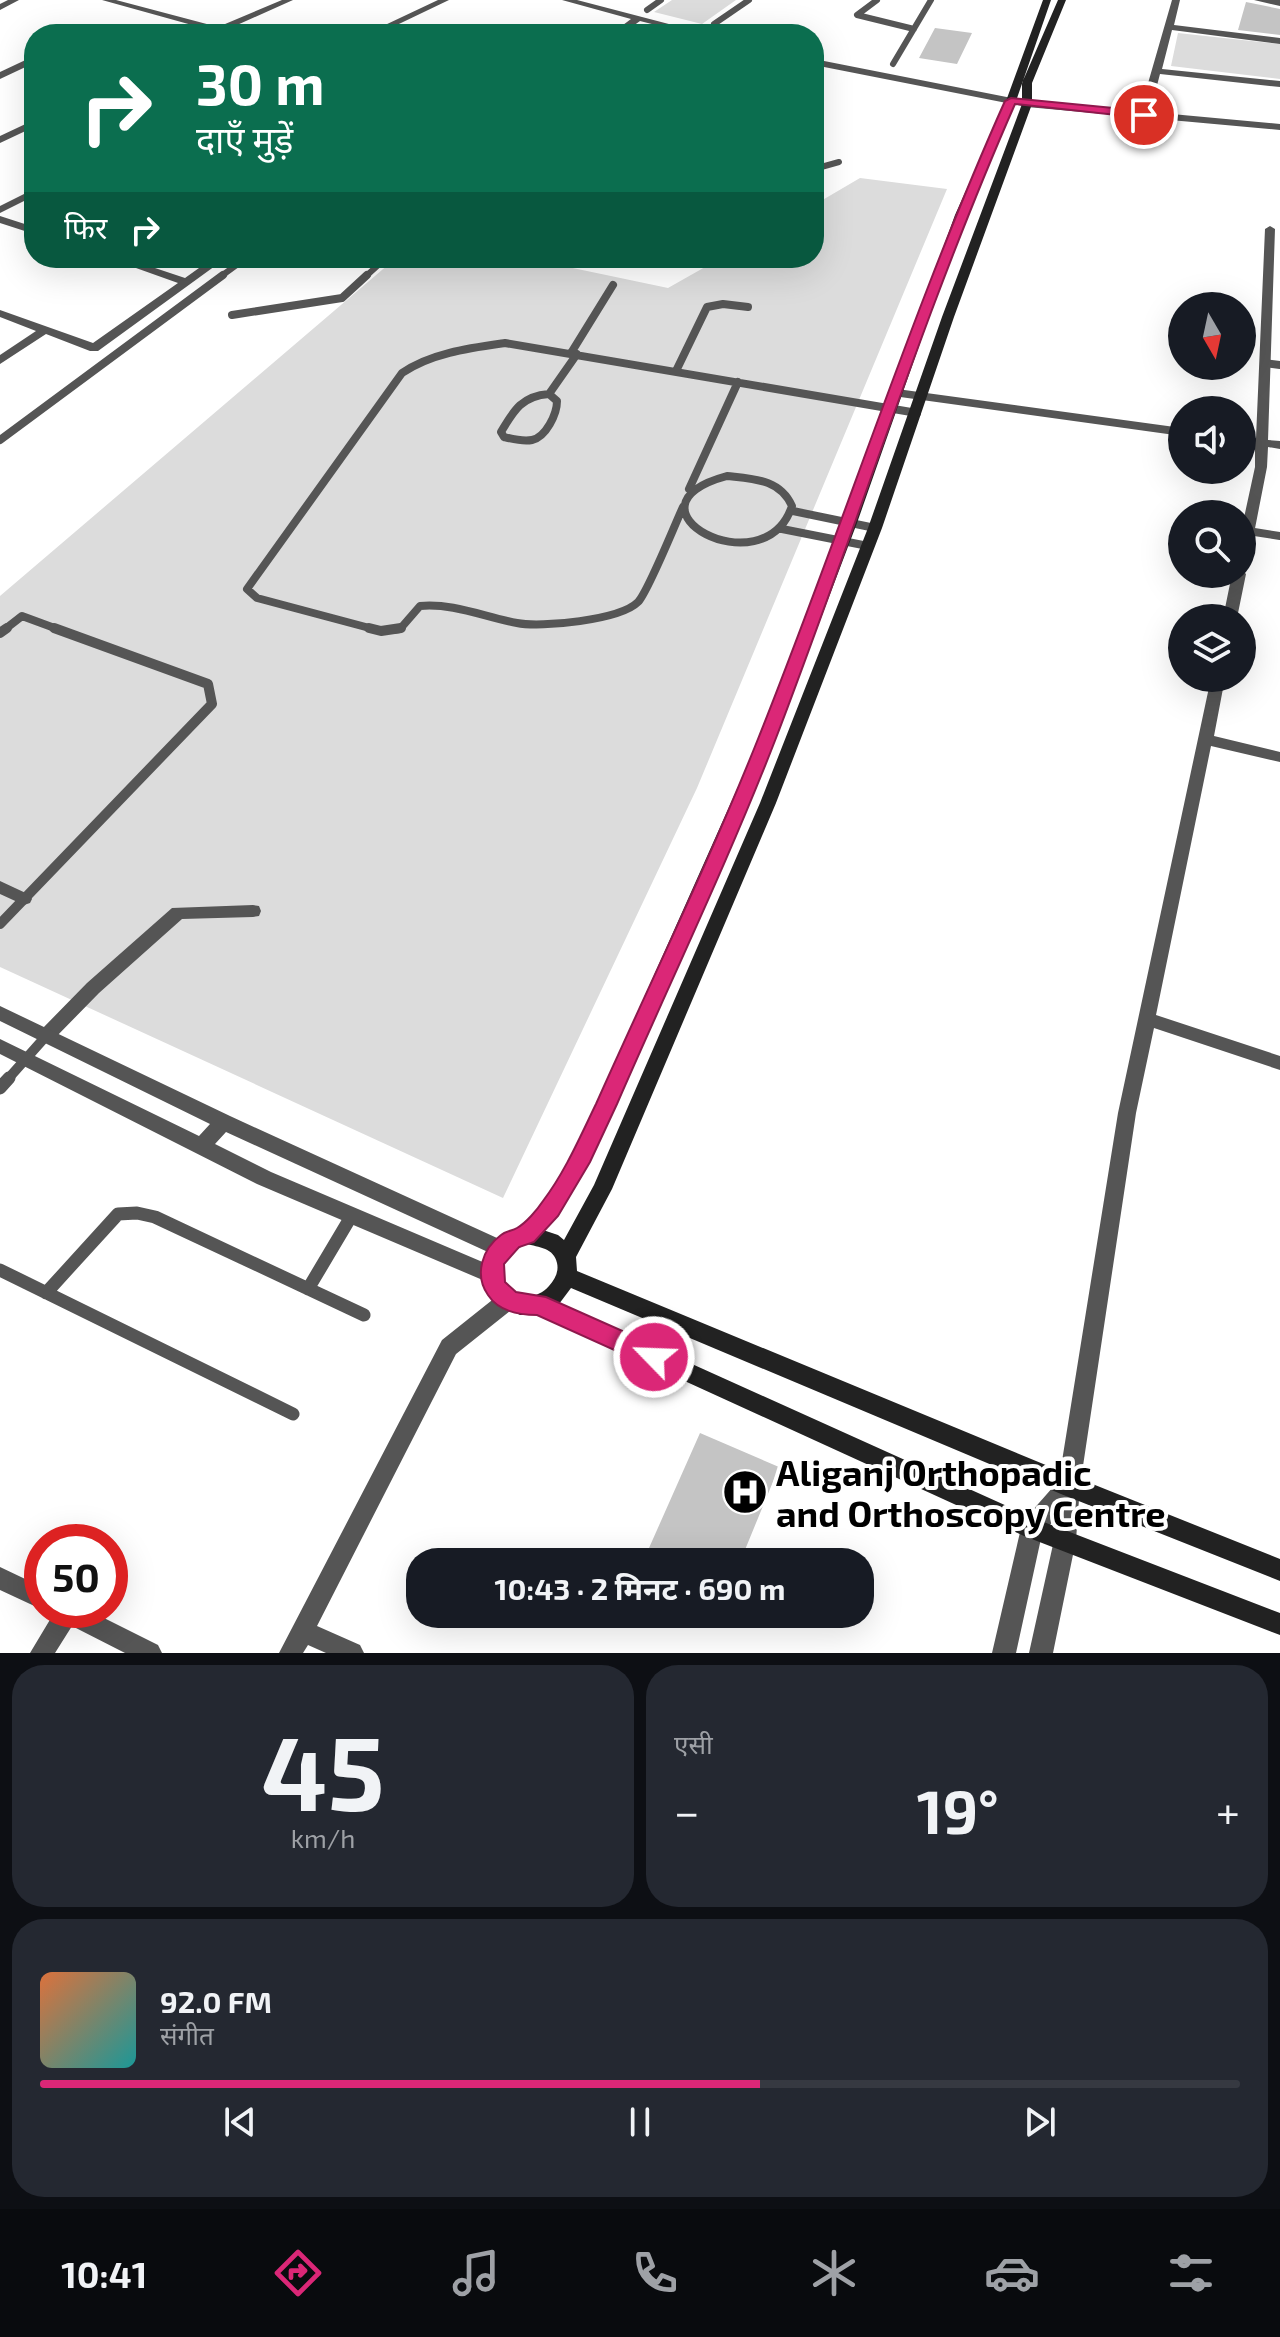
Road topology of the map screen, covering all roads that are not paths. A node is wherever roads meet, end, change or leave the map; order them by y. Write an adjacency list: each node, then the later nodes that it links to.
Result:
1 (15, 0): 15 (street)
2 (106, 0): 18 (street)
3 (289, 0): 19 (street)
4 (445, 0): 20 (street)
5 (566, 0): 17 (street)
6 (661, 0): 16 (lane)
7 (749, 0): 23 (lane)
8 (877, 0): 25 (lane)
9 (930, 0): 25 (lane)
10 (1047, 0): 33 (main road)
11 (1062, 0): 34 (main road)
12 (1176, 0): 24 (street)
13 (1258, 0): 14 (street)
14 (1280, 3)
15 (0, 7)
16 (647, 10)
17 (638, 18): 21 (street); 22 (street)
18 (196, 24)
19 (233, 24)
20 (393, 24)
21 (630, 24)
22 (662, 24)
23 (714, 24)
24 (1168, 27): 26 (street); 30 (street)
25 (914, 29): 29 (lane)
26 (1280, 41)
27 (24, 64): 31 (street)
28 (824, 64): 33 (street)
29 (893, 64)
30 (1156, 71): 32 (street); 35 (street)
31 (0, 76)
32 (1280, 84)
33 (1011, 101): 34 (street); 63 (main road)
34 (1027, 104): 35 (street); 65 (main road)
35 (1144, 115): 36 (street)
36 (1280, 127)
37 (24, 128): 38 (street)
38 (0, 140)
39 (839, 162): 40 (lane)
40 (824, 166)
41 (24, 197): 42 (street)
42 (0, 210)
43 (0, 219): 44 (street)
44 (24, 227)
45 (1270, 229): 51 (street)
46 (144, 268): 50 (street)
47 (206, 268): 50 (street)
48 (232, 268): 68 (lane)
49 (375, 268): 55 (lane)
50 (186, 282): 56 (street)
51 (1274, 284): 59 (street)
52 (613, 285): 57 (lane)
53 (748, 307): 61 (lane)
54 (0, 313): 56 (street)
55 (232, 315)
56 (45, 330): 58 (street)
57 (574, 353): 61 (lane); 64 (lane); 74 (lane)
58 (0, 360)
59 (1265, 363): 60 (lane); 70 (street)
60 (1280, 365)
61 (676, 371): 62 (lane)
62 (738, 382): 66 (lane); 72 (lane)
63 (897, 393): 65 (street); 66 (main road)
64 (549, 394): 64 (lane)
65 (919, 406): 66 (lane); 67 (street); 77 (main road)
66 (891, 409): 76 (main road)
67 (1168, 431)
68 (0, 440)
69 (1256, 441): 70 (street)
70 (1262, 442): 71 (street); 73 (street)
71 (1280, 445)
72 (686, 496): 74 (lane); 75 (lane)
73 (1254, 500)
74 (683, 507): 78 (lane)
75 (793, 511): 76 (lane); 78 (lane)
76 (850, 523): 77 (lane); 81 (main road)
77 (875, 528): 82 (main road)
78 (782, 529): 81 (lane)
79 (1256, 532): 80 (lane)
80 (1280, 536)
81 (842, 541): 82 (lane); 101 (main road)
82 (868, 546): 103 (main road)
83 (0, 633): 88 (lane)
84 (1215, 692): 85 (street)
85 (1205, 739): 86 (street); 92 (street)
86 (1280, 757)
87 (0, 887): 88 (street)
88 (24, 899): 90 (lane)
89 (253, 911): 93 (street)
90 (0, 924)
91 (0, 1013): 93 (street)
92 (1147, 1019): 96 (street); 113 (street)
93 (47, 1035): 95 (lane); 98 (street)
94 (0, 1046): 95 (street)
95 (26, 1059): 97 (lane); 99 (street)
96 (1280, 1063)
97 (0, 1088)
98 (223, 1122): 99 (street); 102 (street)
99 (202, 1146): 100 (street)
100 (352, 1215): 105 (street); 107 (lane)
101 (526, 1235): 102 (main road); 103 (main road)
102 (501, 1249): 105 (main road)
103 (566, 1256): 106 (main road)
104 (0, 1270): 108 (lane)
105 (492, 1275): 109 (main road)
106 (568, 1277): 110 (main road); 113 (main road)
107 (308, 1289): 108 (lane); 111 (lane)
108 (46, 1293): 112 (lane)
109 (508, 1300): 110 (main road); 122 (street)
110 (538, 1304): 114 (main road)
111 (364, 1315)
112 (293, 1414)
113 (1069, 1486): 114 (street); 115 (street); 116 (main road)
114 (1032, 1528): 115 (main road); 127 (street)
115 (1065, 1540): 119 (main road); 128 (street)
116 (1280, 1570)
117 (0, 1578): 118 (street)
118 (24, 1590)
119 (1280, 1624)
120 (56, 1628): 123 (street)
121 (100, 1628): 124 (street)
122 (303, 1631): 125 (street); 126 (street)
123 (42, 1653)
124 (150, 1653)
125 (291, 1653)
126 (352, 1653)
127 (1004, 1653)
128 (1041, 1653)

